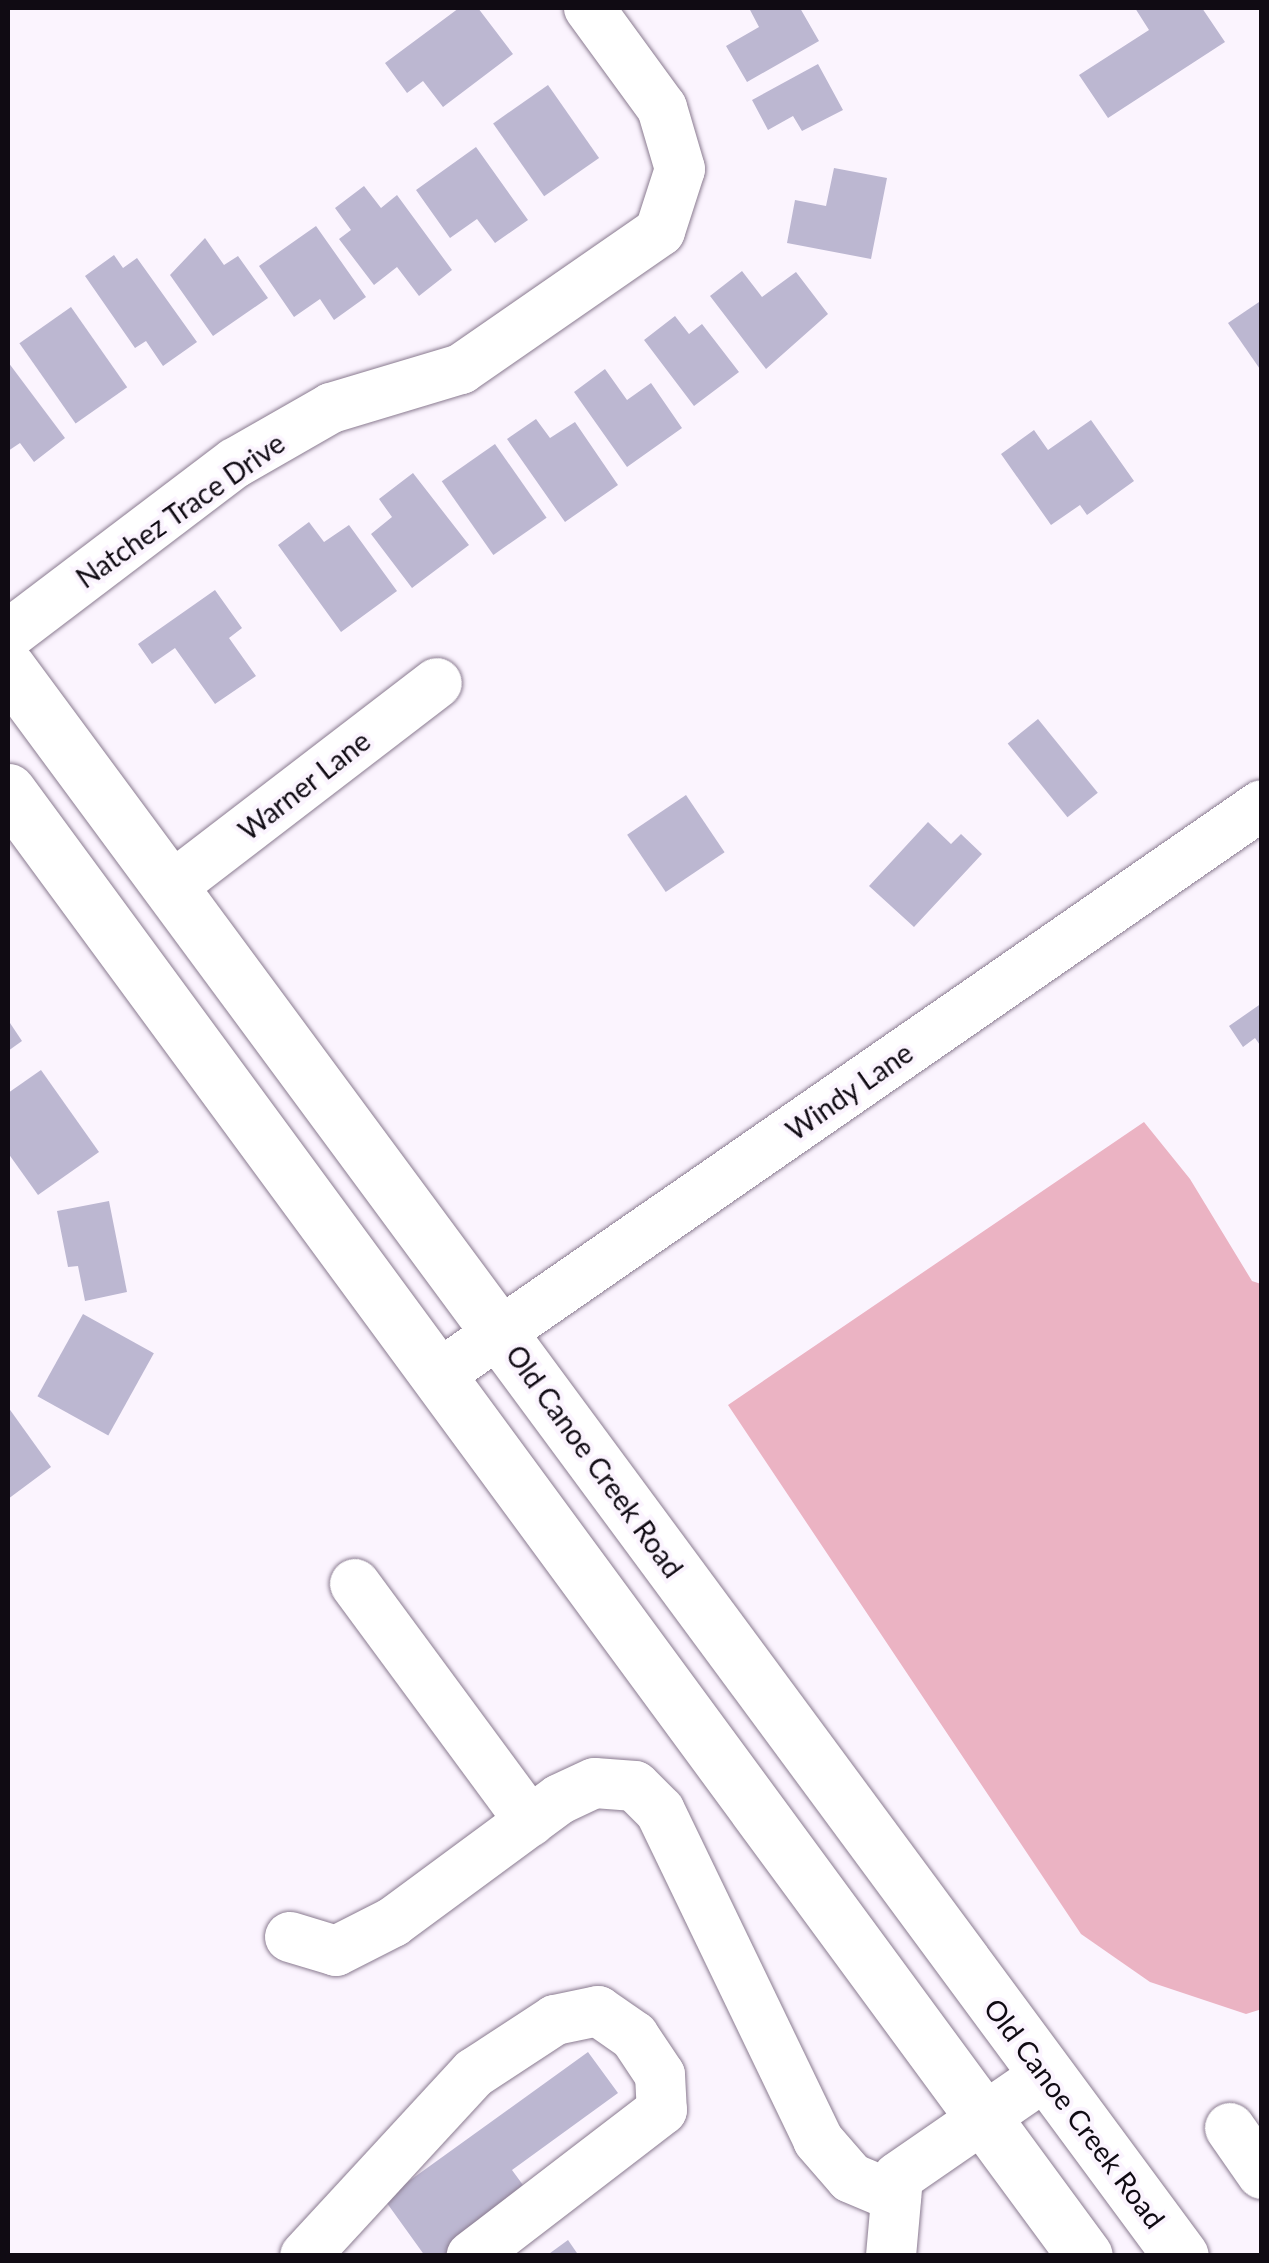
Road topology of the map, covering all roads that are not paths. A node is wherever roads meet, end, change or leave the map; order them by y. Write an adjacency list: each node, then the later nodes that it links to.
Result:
1 (589, 8): 2 (street, Natchez Trace Drive)
2 (8, 635)
3 (8, 668): 7 (main road, Old Canoe Creek Road)
4 (437, 684): 7 (street, Warner Lane)
5 (8, 791): 9 (main road)
6 (1262, 805): 8 (street, Windy Lane)
7 (171, 887): 8 (main road, Old Canoe Creek Road)
8 (501, 1332): 9 (street, Windy Lane); 13 (main road, Old Canoe Creek Road)
9 (437, 1376): 14 (main road)
10 (355, 1584): 11 (street)
11 (530, 1820): 12 (street); 17 (street)
12 (290, 1937)
13 (1046, 2075): 14 (street); 22 (main road, Old Canoe Creek Road)
14 (984, 2122): 17 (street); 21 (main road)
15 (1230, 2128): 16 (street)
16 (1262, 2174)
17 (896, 2197): 20 (street)
18 (304, 2256): 19 (street)
19 (472, 2256)
20 (891, 2256)
21 (1085, 2256)
22 (1181, 2256)

